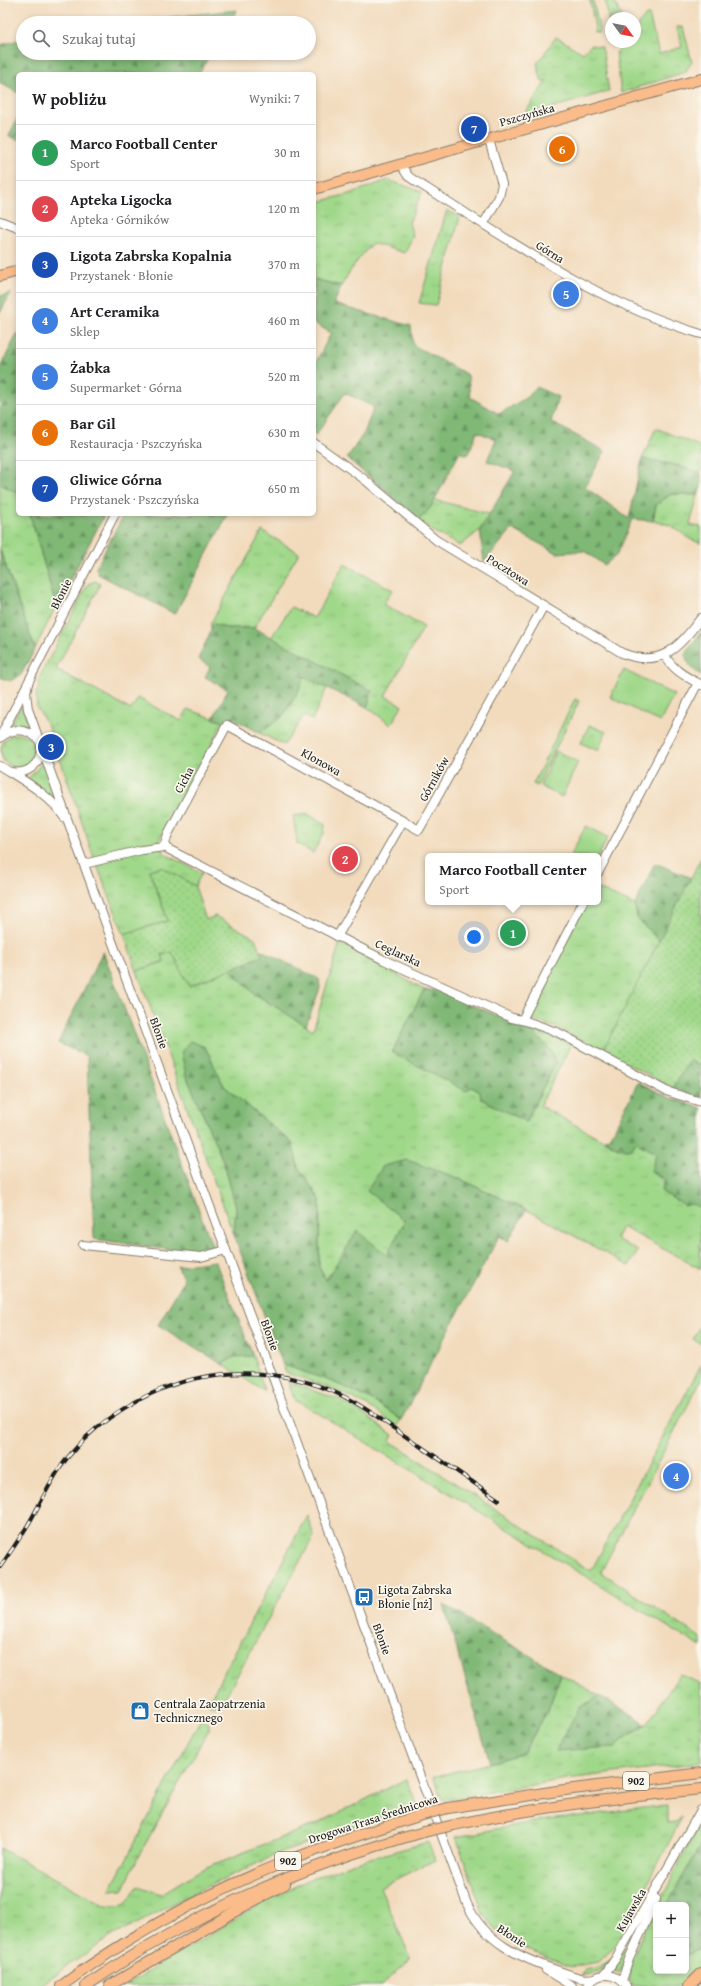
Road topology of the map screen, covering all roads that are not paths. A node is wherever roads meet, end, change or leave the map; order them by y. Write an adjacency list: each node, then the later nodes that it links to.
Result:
1 (701, 79): 2 (main road, Pszczyńska)
2 (489, 140): 3 (main road, Pszczyńska); 6 (street)
3 (401, 165): 4 (main road, Pszczyńska); 6 (street, Górna)
4 (316, 188)
5 (0, 221): 7 (street)
6 (484, 224): 10 (street, Górna)
7 (16, 227)
8 (16, 272): 9 (main road)
9 (0, 276)
10 (701, 334)
11 (316, 444): 13 (street, Pocztowa)
12 (114, 516): 16 (street, Błonie)
13 (543, 607): 15 (street, Pocztowa); 23 (street, Górników)
14 (701, 618): 15 (street)
15 (665, 655): 17 (street)
16 (28, 684): 19 (street, Błonie); 20 (street, Błonie)
17 (699, 684): 27 (street)
18 (227, 724): 23 (street, Klonowa); 25 (street, Cicha)
19 (0, 737): 20 (street)
20 (40, 742): 22 (street); 24 (street, Błonie)
21 (0, 766): 22 (street, Błonie)
22 (9, 772): 24 (street, Błonie)
23 (403, 821): 29 (street)
24 (69, 824): 26 (street, Błonie)
25 (164, 847): 26 (street); 29 (street, Ceglarska)
26 (84, 864): 33 (street, Błonie)
27 (601, 867)
28 (581, 905): 30 (street)
29 (337, 937): 30 (street, Ceglarska)
30 (522, 1020): 31 (street, Ceglarska)
31 (701, 1102)
32 (83, 1245): 33 (street)
33 (226, 1250): 39 (street, Błonie)
34 (700, 1774): 44 (main road, Drogowa Trasa Średnicowa / 902, bridge)
35 (699, 1789): 38 (main road, 902, bridge)
36 (701, 1810): 37 (street, Kujawska)
37 (676, 1856): 41 (street, Kujawska); 43 (street, Kujawska)
38 (330, 1861): 45 (main road, 902); 46 (main road)
39 (535, 1963): 42 (street, Błonie); 47 (street, Błonie)
40 (701, 1974): 49 (main road)
41 (604, 1975): 42 (street); 43 (street)
42 (595, 1978): 48 (street)
43 (624, 1984)
44 (61, 1986)
45 (86, 1986)
46 (109, 1986)
47 (572, 1986)
48 (588, 1986)
49 (689, 1986)

